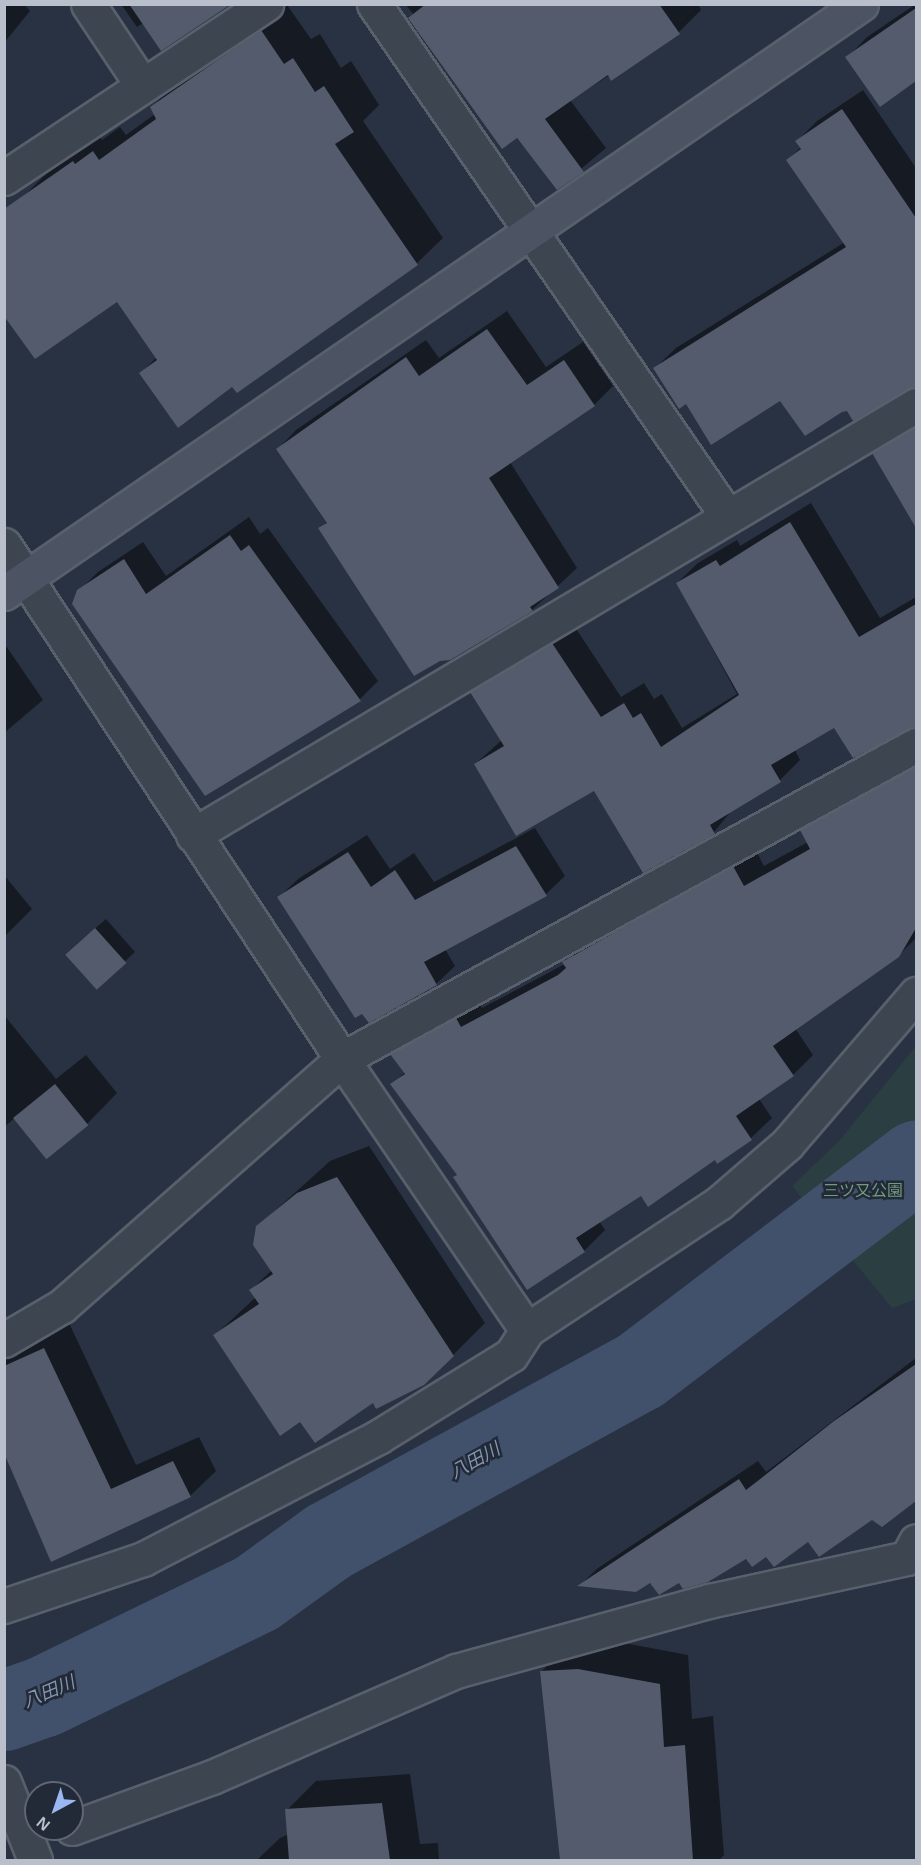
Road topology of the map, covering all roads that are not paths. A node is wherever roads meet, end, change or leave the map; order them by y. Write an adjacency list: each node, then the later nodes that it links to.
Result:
1 (88, 4): 5 (street)
2 (266, 4): 5 (street)
3 (375, 4): 7 (street)
4 (861, 4): 7 (street)
5 (142, 85): 6 (street)
6 (4, 178)
7 (530, 232): 9 (street); 11 (street)
8 (916, 405): 9 (street)
9 (728, 517): 13 (street)
10 (4, 545): 11 (street)
11 (15, 585): 13 (street)
12 (916, 745): 15 (street)
13 (193, 835): 15 (street)
14 (916, 994): 16 (street)
15 (342, 1059): 16 (street); 17 (street)
16 (527, 1330): 19 (street)
17 (4, 1340)
18 (913, 1554): 21 (street)
19 (4, 1606)
20 (6, 1786): 23 (street)
21 (84, 1824)
22 (51, 1841): 23 (street)
23 (32, 1852)

